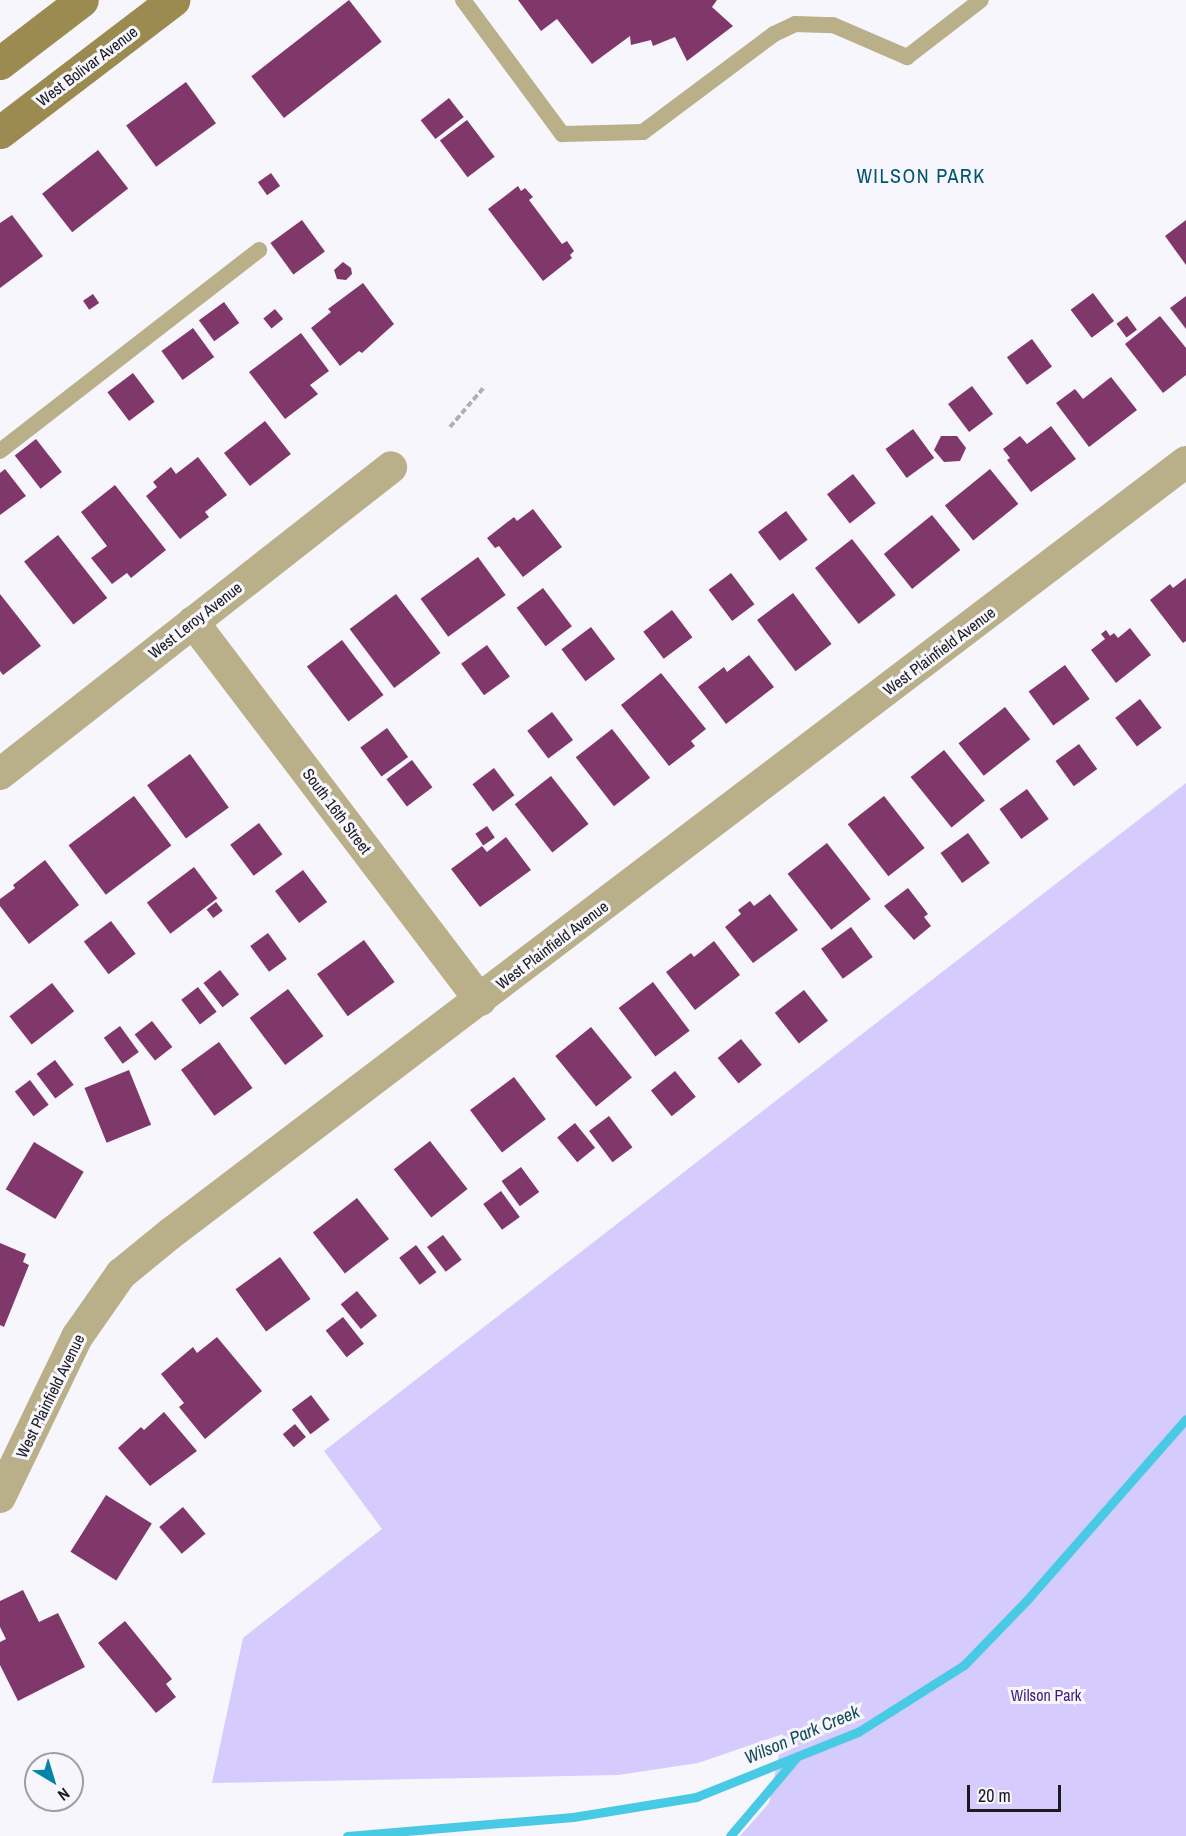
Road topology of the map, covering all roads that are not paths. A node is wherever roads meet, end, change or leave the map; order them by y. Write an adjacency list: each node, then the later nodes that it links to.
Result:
1 (82, 0): 5 (street)
2 (173, 0): 6 (street, West Bolivar Avenue)
3 (463, 0): 4 (lane)
4 (981, 0)
5 (0, 63)
6 (0, 132)
7 (260, 250): 8 (lane)
8 (0, 451)
9 (1186, 462): 13 (street, West Plainfield Avenue)
10 (391, 467): 11 (street, West Leroy Avenue)
11 (194, 622): 12 (street, West Leroy Avenue); 13 (street, South 16th Street)
12 (0, 774)
13 (480, 1000): 14 (street, West Plainfield Avenue)
14 (0, 1497)

